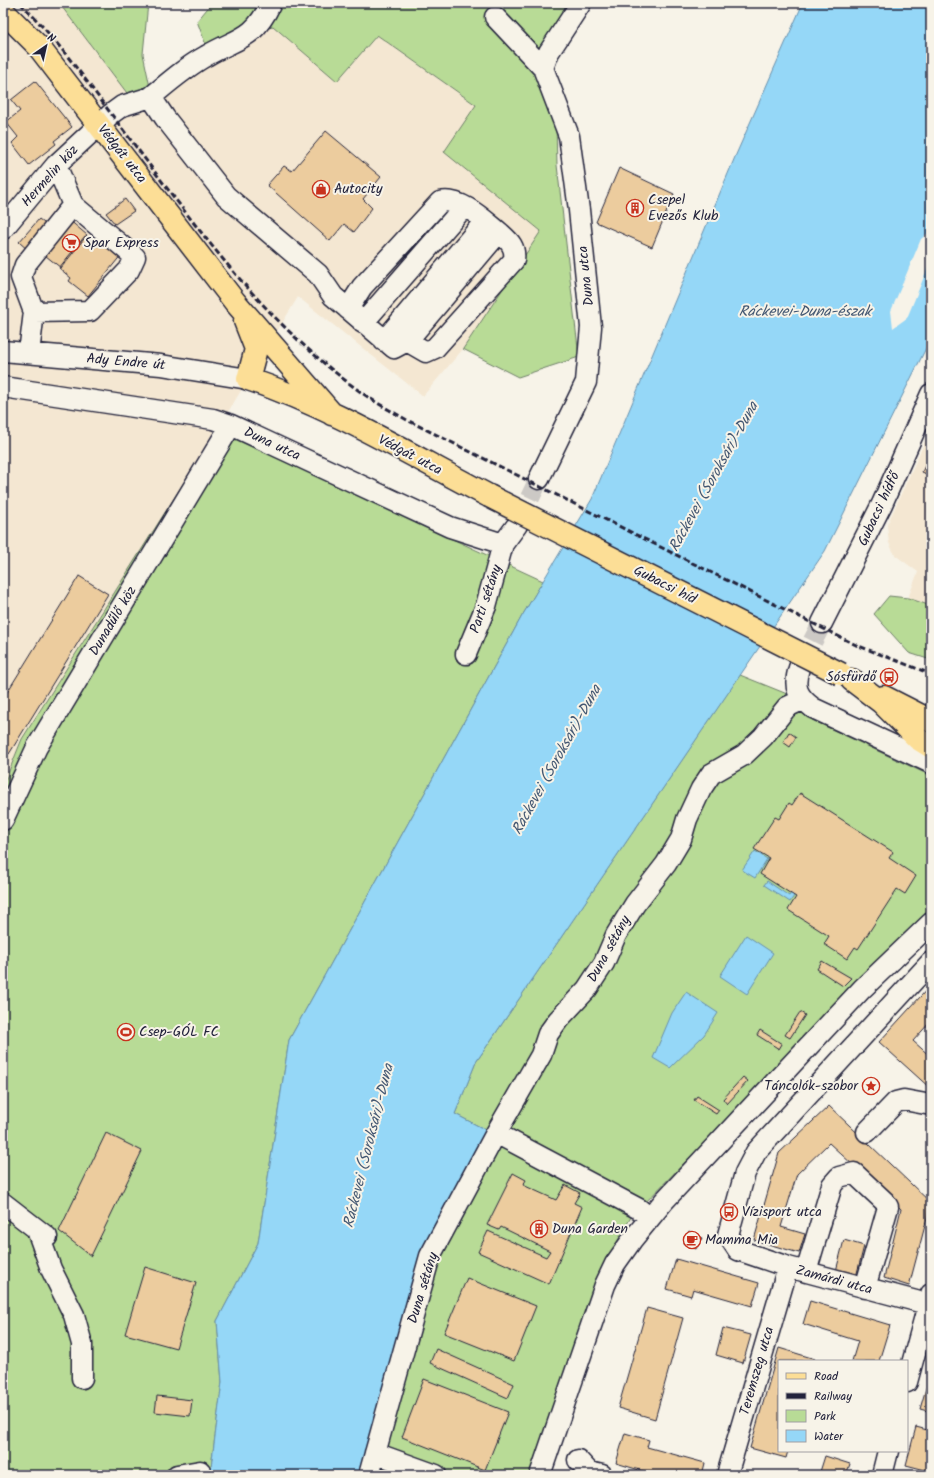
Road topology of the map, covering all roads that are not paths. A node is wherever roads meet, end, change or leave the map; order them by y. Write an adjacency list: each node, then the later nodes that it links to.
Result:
1 (271, 3): 6 (street, Hermelin köz)
2 (581, 3): 5 (street)
3 (3, 11): 7 (main road, Védgát utca)
4 (495, 17): 5 (street, Duna utca)
5 (543, 68): 26 (street, Duna utca)
6 (151, 96): 7 (street, Hermelin köz); 14 (street)
7 (99, 125): 8 (street, Hermelin köz); 13 (main road, Védgát utca)
8 (56, 165): 9 (street); 12 (street, Hermelin köz)
9 (73, 205): 15 (street); 15 (street)
10 (464, 207): 11 (street); 14 (street); 16 (street)
11 (492, 227): 17 (street); 18 (street); 18 (street)
12 (3, 229)
13 (235, 302): 21 (main road, Védgát utca); 24 (main road, Védgát utca)
14 (348, 309): 16 (street)
15 (34, 312): 20 (street)
16 (363, 322): 17 (street)
17 (384, 341): 18 (street)
18 (407, 341)
19 (3, 351): 20 (street, Ady Endre út)
20 (28, 353): 21 (street, Ady Endre út)
21 (248, 379): 24 (main road, Védgát utca)
22 (3, 387): 25 (street, Duna utca)
23 (931, 394): 30 (street, Gubacsi hídfő)
24 (332, 414): 27 (main road, Védgát utca)
25 (231, 425): 29 (street, Duna utca); 39 (street, Dunadűlő köz)
26 (539, 479)
27 (489, 496): 33 (main road, Gubacsi híd, bridge)
28 (517, 525): 29 (street)
29 (503, 544): 31 (street, Parti sétány)
30 (822, 623)
31 (466, 654)
32 (799, 668): 34 (street)
33 (847, 677): 35 (main road); 36 (main road); 37 (main road)
34 (802, 700): 38 (street); 44 (street, Duna sétány)
35 (931, 705)
36 (931, 721)
37 (931, 747)
38 (931, 763)
39 (3, 820)
40 (931, 923): 46 (street)
41 (931, 962): 49 (street, Zamárdi utca)
42 (931, 1105): 43 (street)
43 (868, 1132)
44 (496, 1133): 46 (street); 55 (street, Duna sétány)
45 (3, 1203): 47 (street)
46 (649, 1217): 61 (street)
47 (37, 1230): 48 (street); 52 (street)
48 (56, 1244)
49 (797, 1270): 50 (street, Zamárdi utca); 50 (street, Teremszeg utca); 63 (street, Teremszeg utca)
50 (865, 1288): 51 (street, Zamárdi utca)
51 (930, 1301): 53 (street)
52 (82, 1378)
53 (908, 1378)
54 (888, 1452): 64 (street)
55 (375, 1453): 59 (street, Duna sétány); 60 (street)
56 (578, 1460): 62 (street)
57 (200, 1471): 58 (street)
58 (177, 1475)
59 (368, 1475)
60 (436, 1475)
61 (540, 1475)
62 (602, 1475)
63 (727, 1475)
64 (882, 1475)

